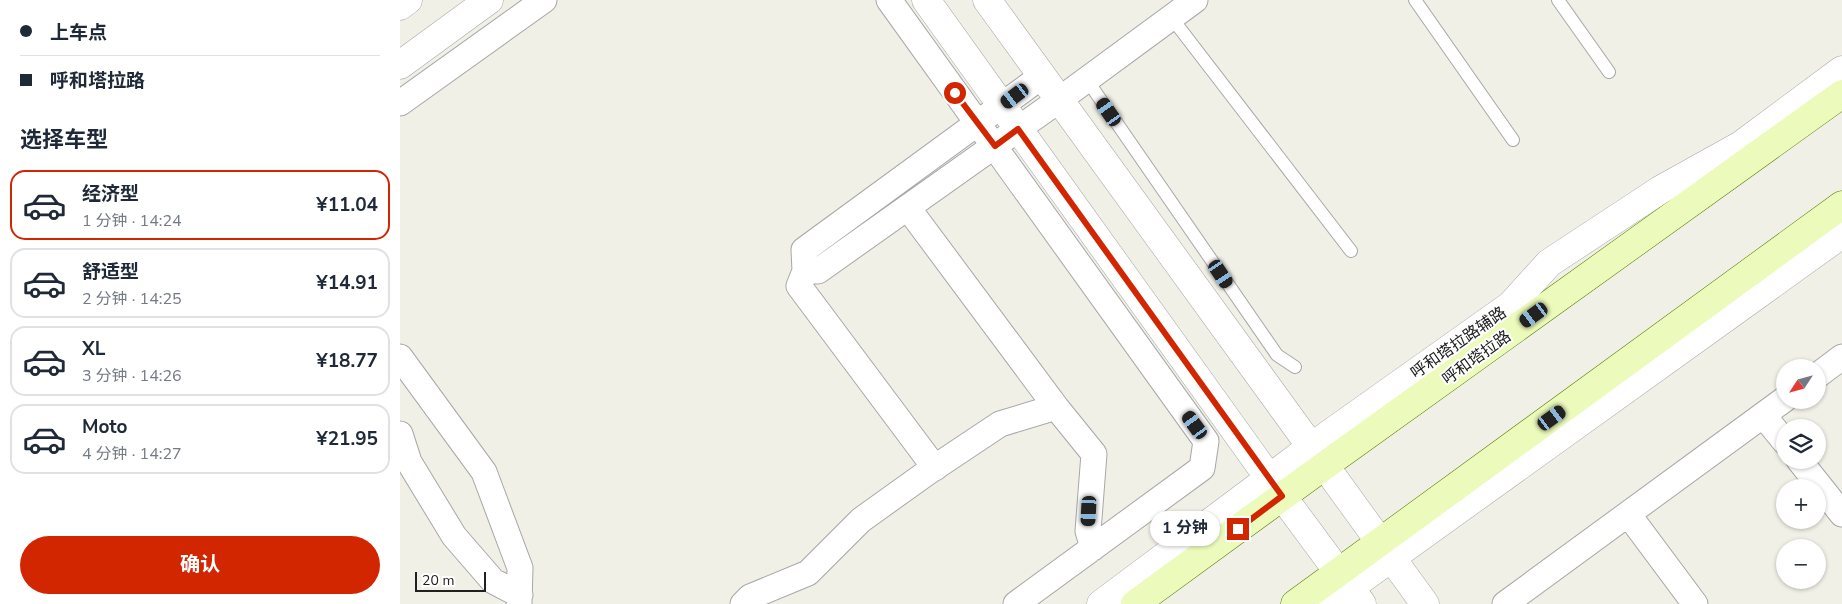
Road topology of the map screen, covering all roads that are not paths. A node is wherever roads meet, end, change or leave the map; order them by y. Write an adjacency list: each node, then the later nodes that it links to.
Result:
1 (408, 0): 10 (street)
2 (489, 0): 12 (street)
3 (544, 0): 19 (street)
4 (889, 0): 21 (street)
5 (926, 0): 20 (street)
6 (987, 0): 15 (street)
7 (1195, 0): 11 (street)
8 (1415, 0): 23 (lane)
9 (1558, 0): 14 (lane)
10 (400, 6)
11 (1172, 17): 16 (street); 28 (lane)
12 (400, 65)
13 (1842, 70): 39 (street, 呼和塔拉路辅路)
14 (1609, 72)
15 (1042, 76): 18 (street); 20 (street)
16 (1087, 80): 18 (street); 32 (lane)
17 (1842, 94): 39 (main road, 呼和塔拉路)
18 (1059, 100): 22 (street); 39 (street)
19 (400, 104)
20 (1002, 106): 21 (street); 22 (street)
21 (977, 124): 24 (street); 29 (street)
22 (1018, 129): 24 (street); 42 (street)
23 (1514, 140)
24 (995, 146): 26 (street); 45 (street)
25 (1842, 205): 46 (main road)
26 (908, 208): 29 (street); 35 (street)
27 (1842, 234): 46 (street)
28 (1351, 251)
29 (805, 271): 40 (street)
30 (400, 357): 48 (street)
31 (1842, 357): 33 (street)
32 (1295, 367)
33 (1826, 369)
34 (1776, 406): 36 (street)
35 (1056, 407): 40 (street); 45 (street)
36 (1763, 415): 37 (street); 43 (street)
37 (1776, 431)
38 (400, 434): 48 (street)
39 (1317, 456): 42 (main road, 呼和塔拉路); 46 (street)
40 (935, 468): 49 (street)
41 (1806, 469): 44 (street)
42 (1276, 488): 47 (street); 51 (street); 52 (main road, 呼和塔拉路)
43 (1628, 514): 56 (street); 57 (street)
44 (1842, 514)
45 (1092, 548): 50 (street)
46 (1385, 550): 47 (main road); 55 (street)
47 (1350, 588): 53 (main road); 54 (street)
48 (520, 599)
49 (743, 604)
50 (1016, 604)
51 (1101, 604)
52 (1135, 604)
53 (1295, 604)
54 (1327, 604)
55 (1425, 604)
56 (1505, 604)
57 (1695, 604)

